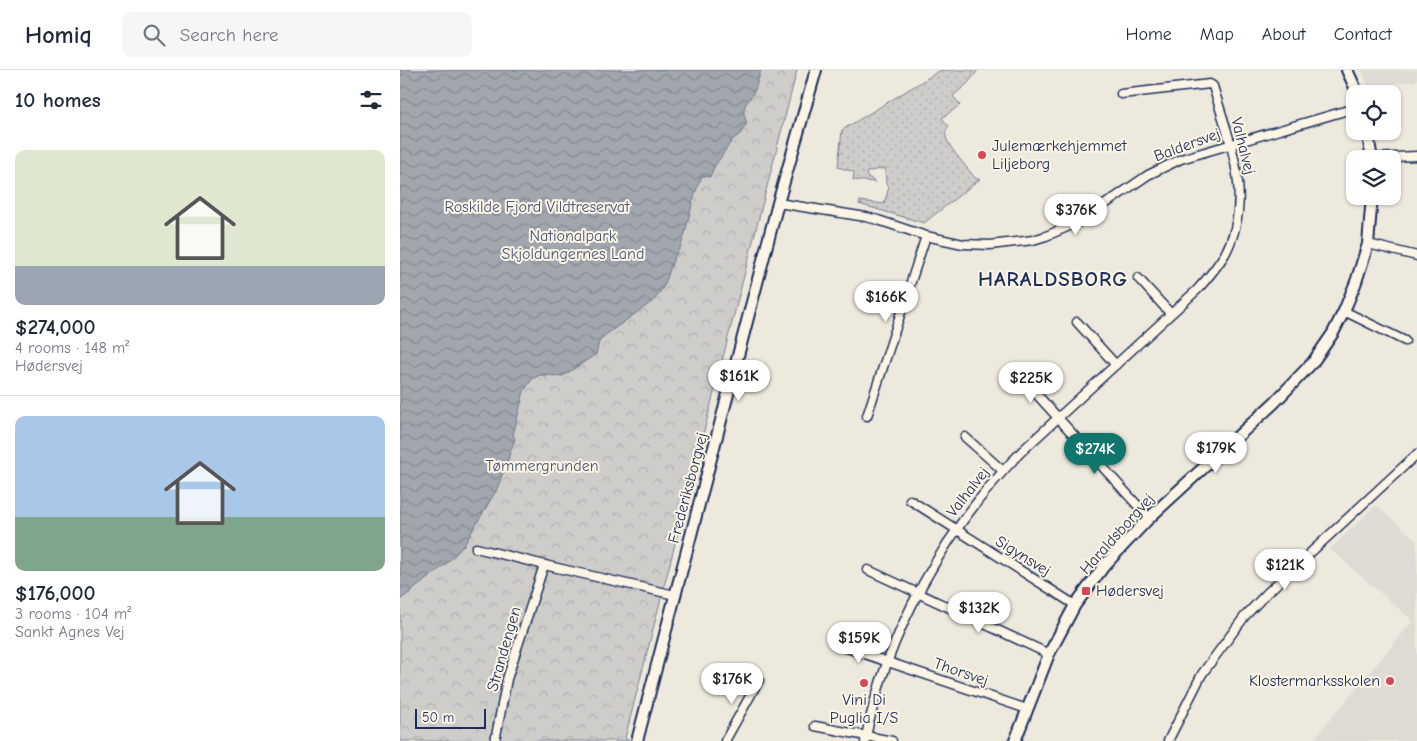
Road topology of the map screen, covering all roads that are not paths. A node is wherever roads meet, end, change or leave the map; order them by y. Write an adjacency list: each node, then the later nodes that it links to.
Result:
1 (816, 70): 9 (street, Frederiksborgvej)
2 (1348, 70): 3 (street)
3 (1354, 85)
4 (1121, 94): 6 (street, Valhalvej)
5 (1346, 111): 6 (street, Baldersvej)
6 (1230, 144): 11 (street, Baldersvej); 16 (street, Valhalvej)
7 (1417, 156): 8 (street)
8 (1401, 157)
9 (778, 203): 11 (street, Baldersvej); 33 (street, Frederiksborgvej)
10 (1371, 205): 12 (street, Haraldsborgvej)
11 (926, 236): 21 (street)
12 (1368, 244): 13 (street); 15 (street, Haraldsborgvej)
13 (1417, 256)
14 (1138, 278): 16 (street)
15 (1344, 310): 18 (street); 27 (street, Haraldsborgvej)
16 (1171, 314): 19 (street, Valhalvej)
17 (1077, 322): 19 (street)
18 (1405, 341)
19 (1116, 365): 22 (street, Valhalvej)
20 (1020, 376): 22 (street)
21 (867, 416)
22 (1058, 418): 25 (street, Valhalvej); 27 (street)
23 (965, 437): 25 (street, Valhalvej)
24 (1417, 454): 47 (street)
25 (1002, 470): 28 (street, Valhalvej)
26 (910, 500): 28 (street, Valhalvej)
27 (1149, 518): 34 (street, Haraldsborgvej)
28 (956, 530): 32 (street, Valhalvej); 34 (street, Sigynsvej)
29 (476, 548): 30 (street)
30 (544, 565): 33 (street); 42 (street, Strandengen)
31 (868, 570): 32 (street)
32 (918, 594): 36 (street); 37 (street, Valhalvej)
33 (675, 595): 43 (street, Frederiksborgvej)
34 (1075, 605): 36 (street, Haraldsborgvej)
35 (838, 645): 37 (street)
36 (1049, 654): 39 (street, Haraldsborgvej)
37 (887, 662): 39 (street, Thorsvej); 41 (street, Valhalvej)
38 (759, 680): 44 (street)
39 (1027, 709): 46 (street, Haraldsborgvej)
40 (815, 726): 41 (street)
41 (865, 739): 45 (street)
42 (495, 741)
43 (637, 741)
44 (725, 741)
45 (892, 741)
46 (1015, 741)
47 (1168, 741)

